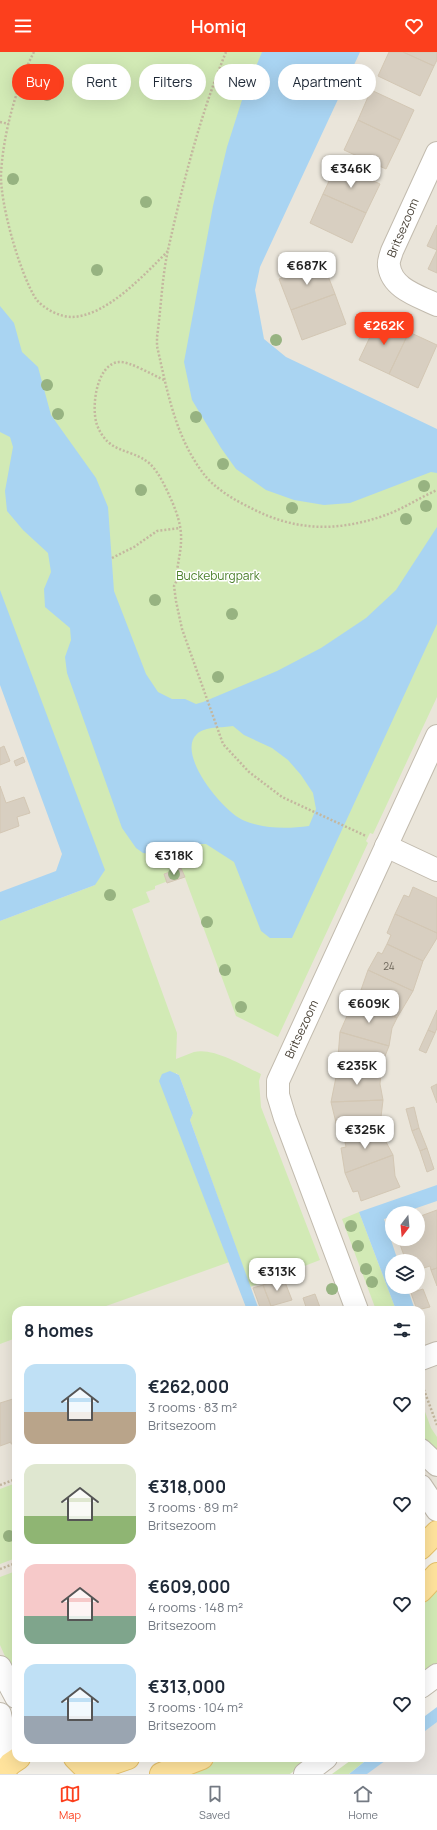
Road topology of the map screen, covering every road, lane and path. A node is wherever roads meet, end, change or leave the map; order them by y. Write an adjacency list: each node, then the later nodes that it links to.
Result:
1 (34, 52): 4 (path)
2 (226, 52): 6 (path)
3 (0, 122): 4 (path)
4 (9, 124): 6 (path)
5 (437, 152): 7 (street, Britsezoom)
6 (168, 251): 8 (path)
7 (437, 304)
8 (164, 380): 9 (path); 10 (path)
9 (437, 490)
10 (180, 528): 11 (path); 13 (path)
11 (112, 558)
12 (437, 736): 14 (street, Britsezoom)
13 (349, 828)
14 (386, 846): 15 (street); 16 (street, Britsezoom)
15 (437, 870)
16 (356, 1306)
17 (437, 1353): 18 (street)
18 (425, 1358)
19 (425, 1392): 20 (path)
20 (437, 1425)
21 (425, 1454): 22 (street)
22 (437, 1464)
23 (12, 1480): 24 (path)
24 (0, 1485)
25 (425, 1492): 26 (street)
26 (437, 1510)
27 (437, 1532): 28 (main road)
28 (425, 1544)
29 (12, 1564): 30 (path)
30 (0, 1569)
31 (437, 1574): 32 (main road)
32 (425, 1587)
33 (0, 1668): 36 (street)
34 (437, 1675): 35 (street)
35 (425, 1684)
36 (12, 1690)
37 (0, 1714): 41 (street)
38 (111, 1762): 42 (main road)
39 (192, 1762): 43 (main road)
40 (321, 1762): 44 (street)
41 (10, 1765)
42 (85, 1768)
43 (161, 1774)
44 (305, 1774)

